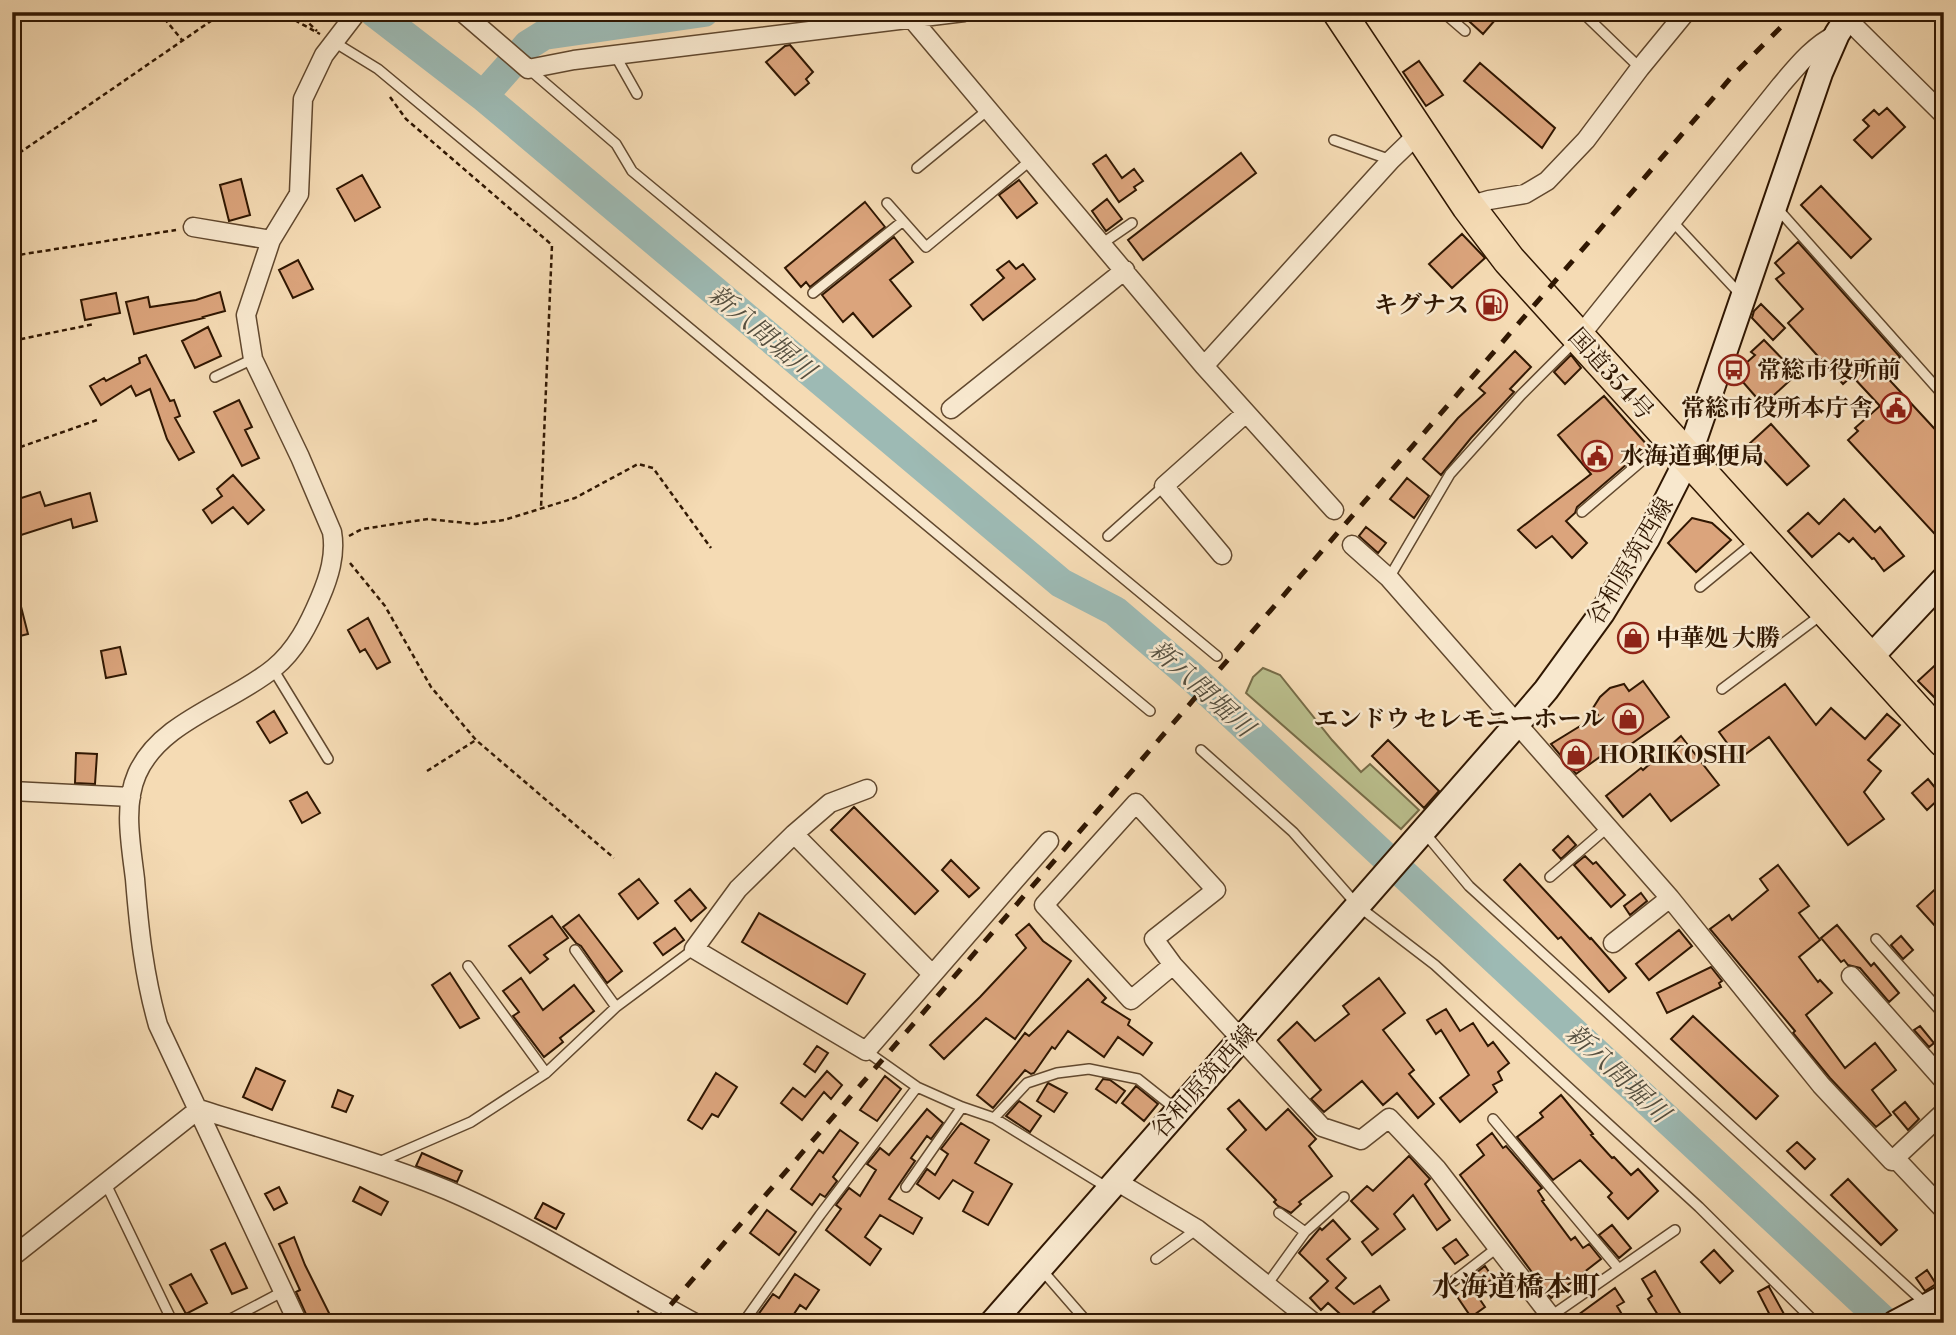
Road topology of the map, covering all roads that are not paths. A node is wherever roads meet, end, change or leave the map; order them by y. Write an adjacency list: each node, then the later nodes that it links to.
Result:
1 (357, 12): 11 (street)
2 (462, 12): 14 (street)
3 (964, 12): 8 (street)
4 (1443, 12): 10 (lane)
5 (1582, 12): 13 (lane)
6 (1686, 12): 13 (street)
7 (1347, 16): 18 (highway, 国道354号)
8 (912, 19): 12 (street); 16 (street)
9 (1844, 19): 17 (street); 25 (main road, 谷和原筑西線); 27 (street)
10 (1465, 31)
11 (330, 37): 30 (street); 58 (lane)
12 (615, 55): 14 (street); 15 (lane)
13 (1640, 68): 24 (street)
14 (528, 69): 54 (lane)
15 (637, 94)
16 (989, 109): 20 (street); 22 (lane)
17 (1944, 115)
18 (1418, 134): 21 (street); 24 (highway, 国道354号)
19 (1335, 141): 21 (lane)
20 (1032, 159): 26 (lane); 31 (street)
21 (1391, 160): 37 (street)
22 (917, 168)
23 (887, 203): 26 (lane)
24 (1468, 206): 35 (highway, 国道354号)
25 (1775, 206): 34 (main road, 谷和原筑西線); 39 (lane)
26 (903, 221): 33 (lane)
27 (1672, 221): 34 (lane); 35 (street)
28 (1132, 223): 31 (lane)
29 (193, 227): 30 (street)
30 (271, 240): 36 (street)
31 (1103, 243): 32 (street)
32 (1125, 270): 37 (street); 40 (street)
33 (813, 293)
34 (1744, 298): 42 (main road, 谷和原筑西線)
35 (1579, 337): 42 (highway, 国道354号); 50 (lane)
36 (253, 359): 38 (lane); 56 (street)
37 (1205, 366): 41 (street)
38 (215, 377)
39 (1944, 396)
40 (951, 409)
41 (1246, 413): 43 (street); 44 (street)
42 (1679, 448): 45 (lane); 47 (highway, 国道354号); 59 (main road, 谷和原筑西線)
43 (1164, 486): 46 (lane); 49 (street)
44 (1334, 510)
45 (1582, 512)
46 (1108, 536)
47 (1760, 538): 52 (lane); 53 (highway, 国道354号)
48 (1352, 545): 50 (street)
49 (1222, 555)
50 (1390, 578): 59 (street)
51 (1944, 579): 55 (main road)
52 (1700, 587)
53 (1827, 611): 55 (highway, 国道354号); 57 (lane)
54 (1217, 656)
55 (1869, 659): 60 (highway, 国道354号)
56 (273, 669): 62 (lane); 65 (street)
57 (1722, 689)
58 (1150, 711)
59 (1517, 724): 66 (street); 68 (main road, 谷和原筑西線)
60 (1944, 741)
61 (1201, 750): 72 (lane)
62 (328, 759)
63 (867, 789): 67 (street)
64 (12, 790): 65 (street)
65 (131, 797): 89 (street)
66 (1608, 827): 70 (lane); 71 (street)
67 (794, 834): 75 (street); 79 (street)
68 (1420, 835): 72 (main road, 谷和原筑西線); 113 (lane)
69 (1049, 842): 79 (street)
70 (1550, 877)
71 (1670, 898): 74 (street); 94 (street)
72 (1361, 903): 83 (main road, 谷和原筑西線); 123 (lane)
73 (1876, 939): 82 (lane)
74 (1613, 943)
75 (694, 949): 81 (lane); 84 (street)
76 (575, 950): 81 (lane)
77 (1174, 965): 77 (street); 83 (street)
78 (468, 966): 85 (lane)
79 (932, 974): 84 (street)
80 (1851, 976): 86 (street)
81 (616, 1007): 85 (lane)
82 (1944, 1015)
83 (1241, 1039): 90 (main road, 谷和原筑西線); 105 (street)
84 (866, 1051): 87 (lane)
85 (546, 1073): 95 (lane)
86 (1944, 1081)
87 (917, 1087): 88 (lane); 119 (lane)
88 (962, 1107): 92 (lane); 98 (lane)
89 (199, 1109): 95 (street); 96 (street); 112 (street)
90 (1177, 1110): 92 (lane); 97 (main road, 谷和原筑西線)
91 (1944, 1112): 94 (street)
92 (994, 1118): 97 (lane)
93 (1493, 1119): 109 (lane)
94 (1895, 1158): 100 (street)
95 (374, 1164): 118 (street)
96 (106, 1184): 106 (street); 115 (lane)
97 (1112, 1185): 102 (street); 108 (main road, 谷和原筑西線)
98 (906, 1187)
99 (1344, 1197): 104 (lane)
100 (1944, 1210)
101 (1279, 1213): 104 (lane)
102 (1197, 1229): 107 (lane); 111 (street)
103 (1675, 1230): 109 (lane)
104 (1305, 1232): 111 (lane)
105 (1498, 1247): 110 (lane); 114 (street)
106 (12, 1257)
107 (1156, 1259)
108 (1041, 1268): 120 (main road, 谷和原筑西線); 121 (lane)
109 (1618, 1268): 114 (lane)
110 (1454, 1281)
111 (1266, 1286): 122 (street)
112 (282, 1292): 116 (lane); 117 (street)
113 (1935, 1308): 124 (main road)
114 (1549, 1320)
115 (173, 1323)
116 (223, 1323)
117 (298, 1323)
118 (695, 1323)
119 (743, 1323)
120 (992, 1323)
121 (1088, 1323)
122 (1314, 1323)
123 (1816, 1323)
124 (1895, 1323)

